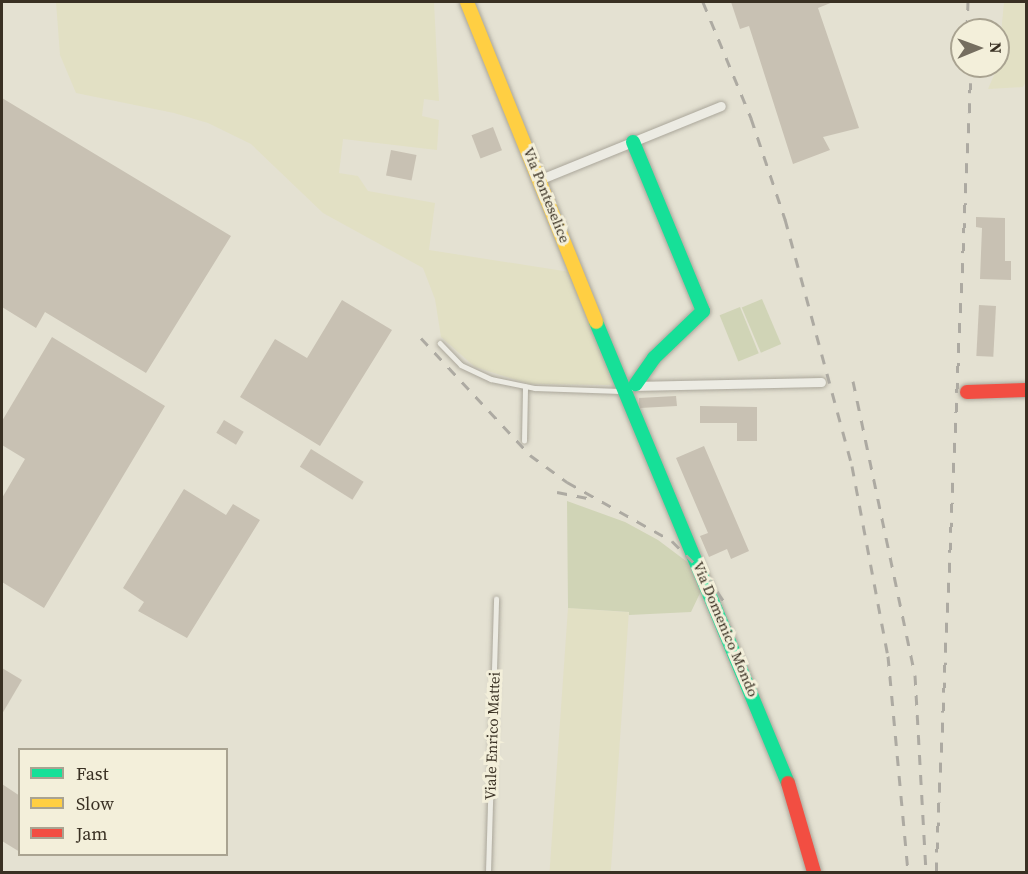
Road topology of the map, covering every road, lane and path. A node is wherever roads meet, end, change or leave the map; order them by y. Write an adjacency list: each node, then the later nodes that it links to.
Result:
1 (467, 2): 4 (street, Via Ponteselice)
2 (721, 106): 3 (street)
3 (633, 142): 4 (street); 7 (street)
4 (541, 179): 10 (street, Via Ponteselice)
5 (440, 343): 8 (lane)
6 (821, 382): 7 (street)
7 (636, 384): 10 (street)
8 (525, 387): 10 (lane); 12 (lane)
9 (1026, 390): 11 (street)
10 (623, 391): 15 (street, Via Domenico Mondo)
11 (967, 392)
12 (524, 441)
13 (496, 599): 14 (lane, Viale Enrico Mattei)
14 (488, 873)
15 (814, 873)

